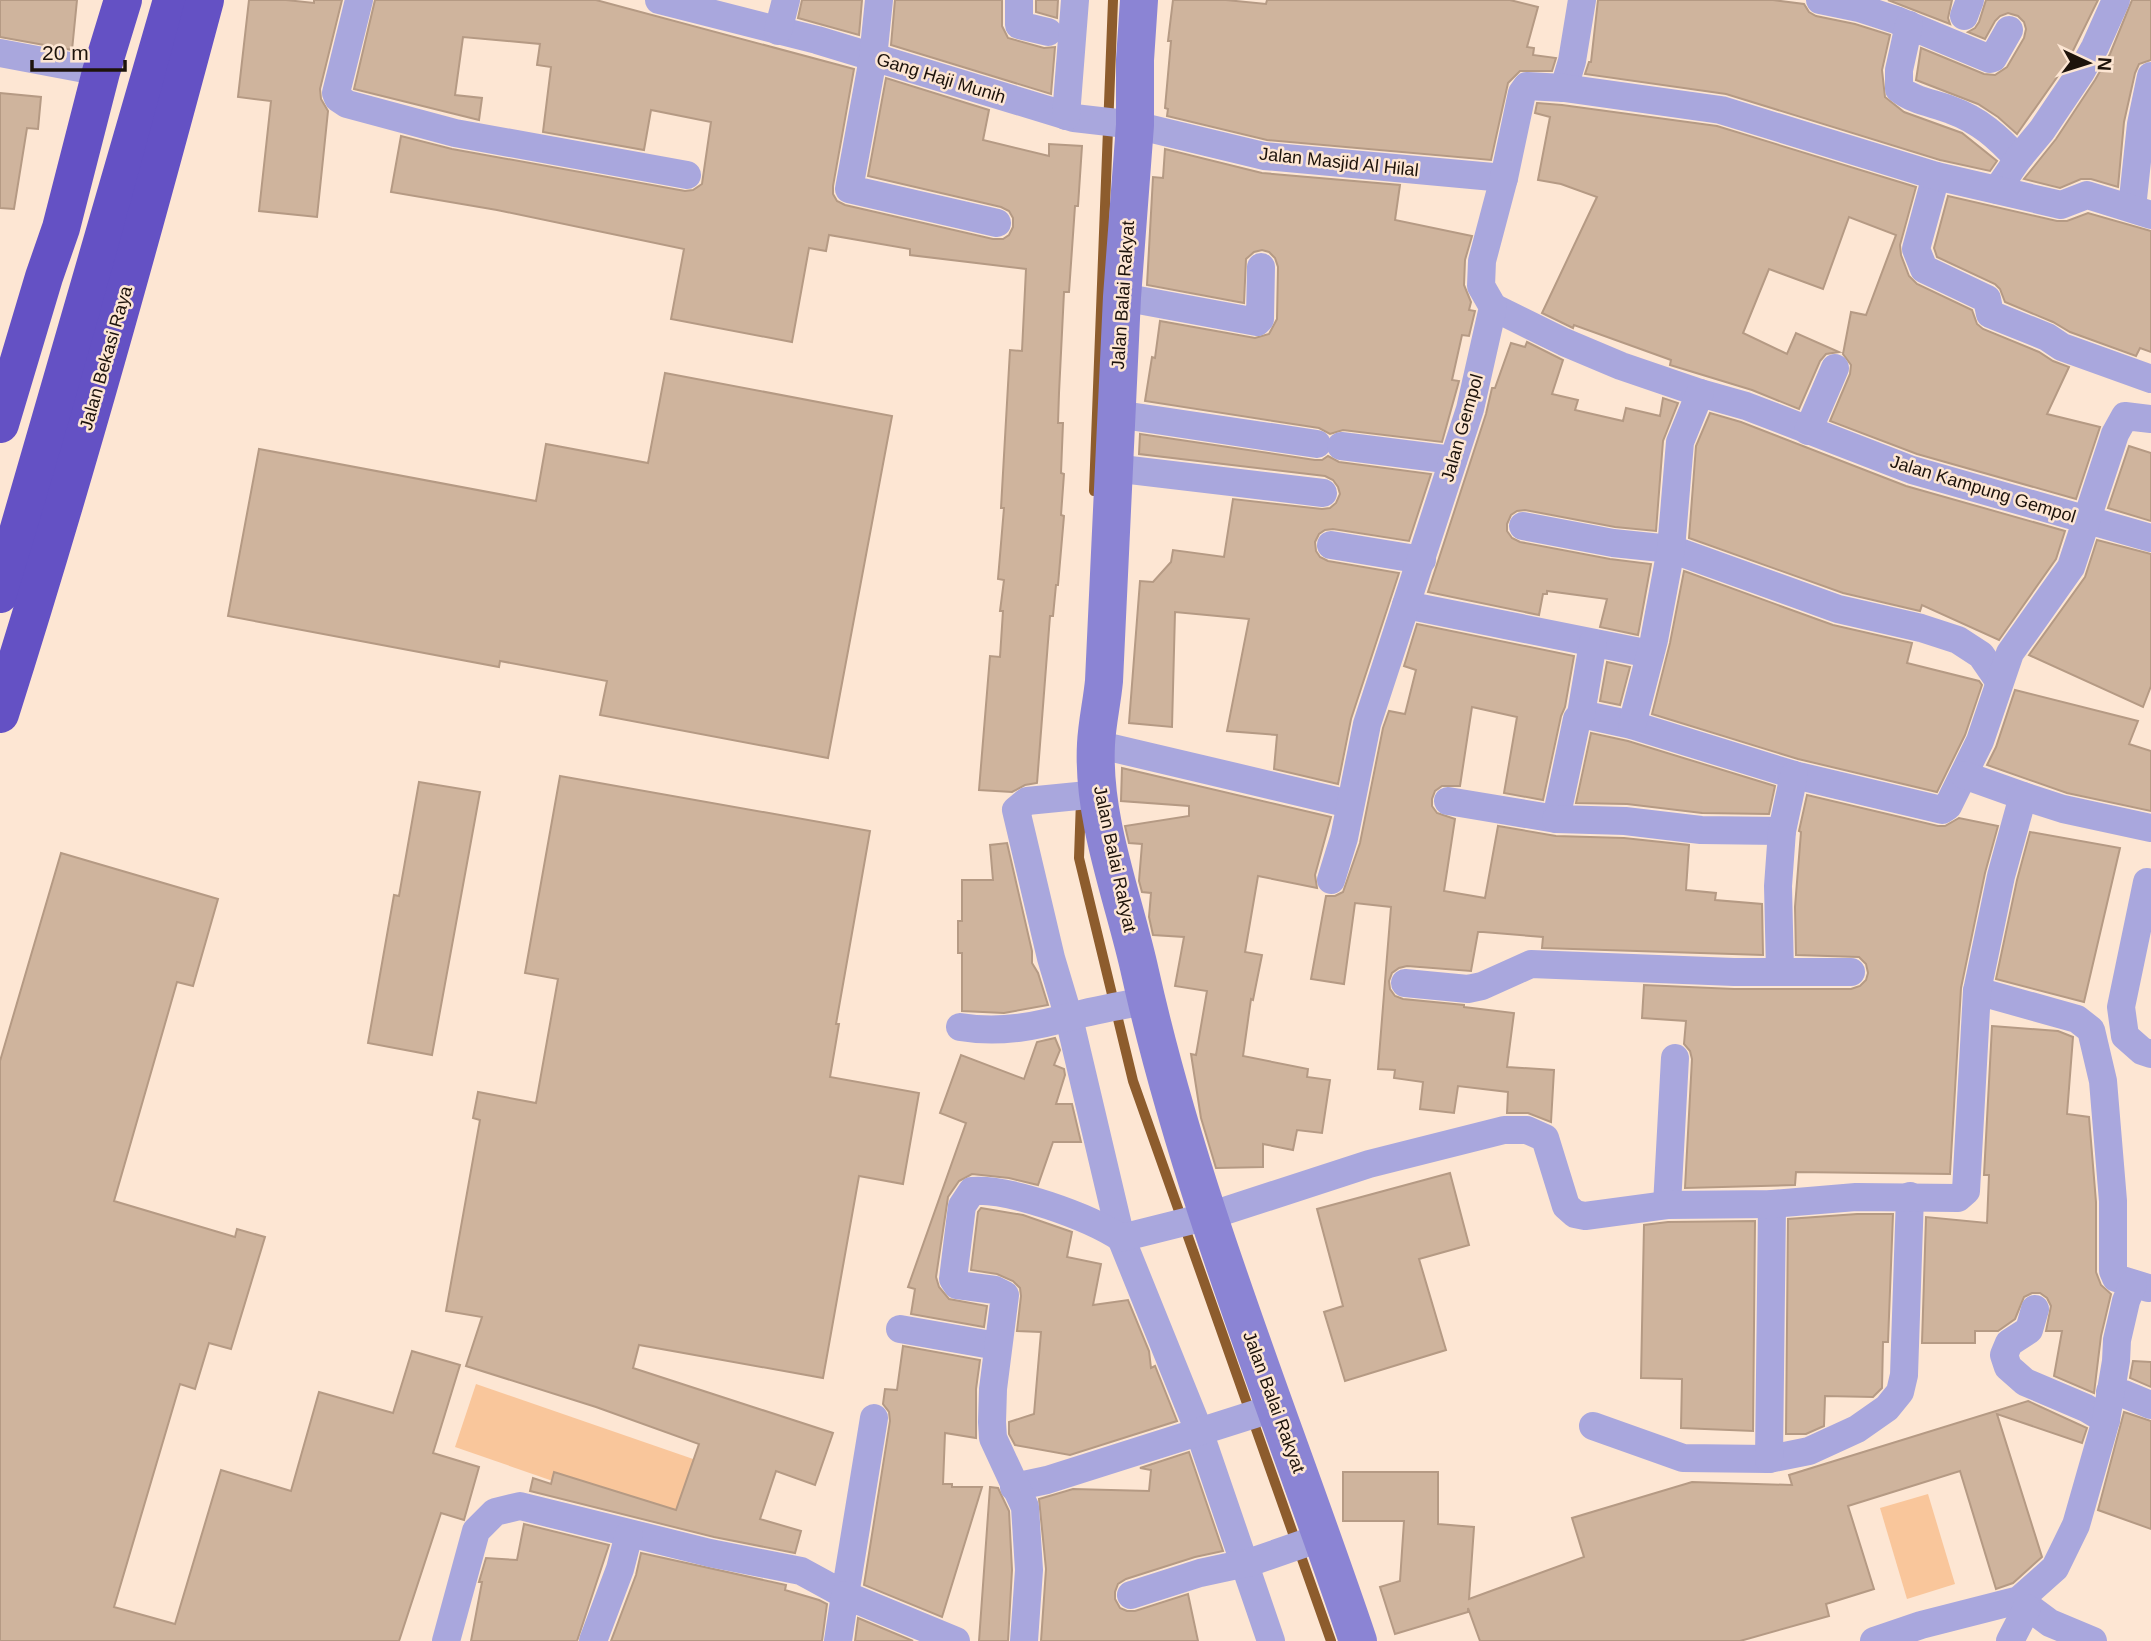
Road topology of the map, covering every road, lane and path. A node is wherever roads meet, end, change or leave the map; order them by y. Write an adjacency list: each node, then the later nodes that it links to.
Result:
1 (123, 0): 20 (highway)
2 (172, 0): 51 (highway)
3 (205, 0): 56 (highway, Jalan Bekasi Raya)
4 (359, 0): 26 (street)
5 (659, 0): 16 (street, Gang Haji Munih)
6 (786, 0): 16 (street)
7 (879, 0): 19 (street)
8 (1019, 0): 17 (street)
9 (1075, 0): 23 (street)
10 (1139, 0): 24 (street, Jalan Balai Rakyat)
11 (1582, 0): 22 (street)
12 (2116, 0): 25 (street)
13 (1825, 1): 14 (street)
14 (1909, 24): 15 (street); 25 (street)
15 (2009, 30)
16 (778, 31): 19 (street, Gang Haji Munih)
17 (1048, 32)
18 (0, 53): 20 (street)
19 (873, 58): 23 (street, Gang Haji Munih); 31 (street)
20 (101, 72): 40 (highway)
21 (2151, 76): 30 (street)
22 (1564, 88): 27 (street); 28 (street)
23 (1070, 117): 24 (street, Gang Haji Munih)
24 (1128, 125): 28 (street, Jalan Masjid Al Hilal); 33 (street, Jalan Balai Rakyat)
25 (2018, 159): 29 (street)
26 (687, 175)
27 (1936, 176): 29 (street); 36 (street)
28 (1504, 178): 34 (street)
29 (1997, 190): 30 (street)
30 (2141, 211)
31 (997, 223)
32 (1261, 267): 33 (street)
33 (1122, 297): 38 (street, Jalan Balai Rakyat)
34 (1493, 307): 37 (street, Jalan Kampung Gempol); 42 (street, Jalan Gempol)
35 (1835, 368): 41 (street)
36 (2151, 379)
37 (1700, 393): 41 (street, Jalan Kampung Gempol); 49 (street)
38 (1116, 414): 42 (street); 43 (street, Jalan Balai Rakyat)
39 (2151, 419): 45 (street)
40 (0, 424)
41 (1808, 431): 45 (street, Jalan Kampung Gempol)
42 (1452, 460): 50 (street, Jalan Gempol)
43 (1113, 468): 44 (street); 59 (street, Jalan Balai Rakyat)
44 (1323, 493)
45 (2087, 520): 47 (street); 55 (street, Jalan Kampung Gempol)
46 (1523, 526): 49 (street)
47 (2151, 537)
48 (1331, 545): 50 (street)
49 (1671, 549): 54 (street); 55 (street)
50 (1422, 560): 52 (street, Jalan Gempol)
51 (0, 594)
52 (1406, 605): 53 (street); 65 (street, Jalan Gempol)
53 (1593, 643): 54 (street); 57 (street)
54 (1650, 654): 58 (street)
55 (2000, 681): 61 (street, Jalan Kampung Gempol)
56 (0, 714)
57 (1581, 714): 58 (street, Jalan Kampung Gempol); 66 (street)
58 (1632, 726): 60 (street, Jalan Kampung Gempol)
59 (1096, 744): 62 (street, Jalan Balai Rakyat); 65 (street)
60 (1794, 775): 61 (street, Jalan Kampung Gempol); 68 (street)
61 (1964, 775): 63 (street)
62 (1093, 795): 75 (street, Jalan Balai Rakyat); 76 (street)
63 (2023, 796): 67 (street); 74 (street)
64 (1447, 801): 66 (street)
65 (1350, 804): 69 (street, Jalan Gempol)
66 (1556, 819): 68 (street)
67 (2151, 828)
68 (1782, 831): 71 (street)
69 (1331, 880)
70 (2147, 882): 78 (street)
71 (1780, 972): 72 (street); 73 (street)
72 (1850, 972)
73 (1405, 983)
74 (1977, 991): 80 (street); 85 (street)
75 (1135, 1003): 76 (street); 83 (street, Jalan Balai Rakyat)
76 (1072, 1017): 77 (street); 84 (street)
77 (960, 1027)
78 (2151, 1054)
79 (1675, 1058): 82 (street)
80 (1910, 1196): 81 (street); 96 (street)
81 (1772, 1204): 82 (street); 96 (street)
82 (1667, 1205): 83 (street)
83 (1199, 1218): 84 (street); 91 (street, Jalan Balai Rakyat)
84 (1132, 1236): 88 (street); 95 (street)
85 (2142, 1287): 89 (street)
86 (2035, 1309): 93 (street)
87 (900, 1329): 88 (street)
88 (997, 1346): 97 (street)
89 (2109, 1392): 90 (street); 93 (street)
90 (2151, 1405)
91 (1264, 1411): 95 (street); 99 (street, Jalan Balai Rakyat)
92 (874, 1418): 101 (street)
93 (2106, 1420): 103 (street)
94 (1593, 1426): 96 (street)
95 (1205, 1430): 97 (street); 100 (street)
96 (1769, 1459)
97 (1014, 1487): 108 (street)
98 (629, 1534): 101 (street); 104 (street); 105 (street)
99 (1313, 1541): 100 (street); 110 (street, Jalan Balai Rakyat)
100 (1247, 1563): 102 (street); 109 (street)
101 (845, 1595): 106 (street); 107 (street)
102 (1131, 1595)
103 (2023, 1604): 111 (street); 112 (street); 113 (street)
104 (446, 1641)
105 (593, 1641)
106 (838, 1641)
107 (956, 1641)
108 (1024, 1641)
109 (1271, 1641)
110 (1358, 1641)
111 (1874, 1641)
112 (2010, 1641)
113 (2093, 1641)

